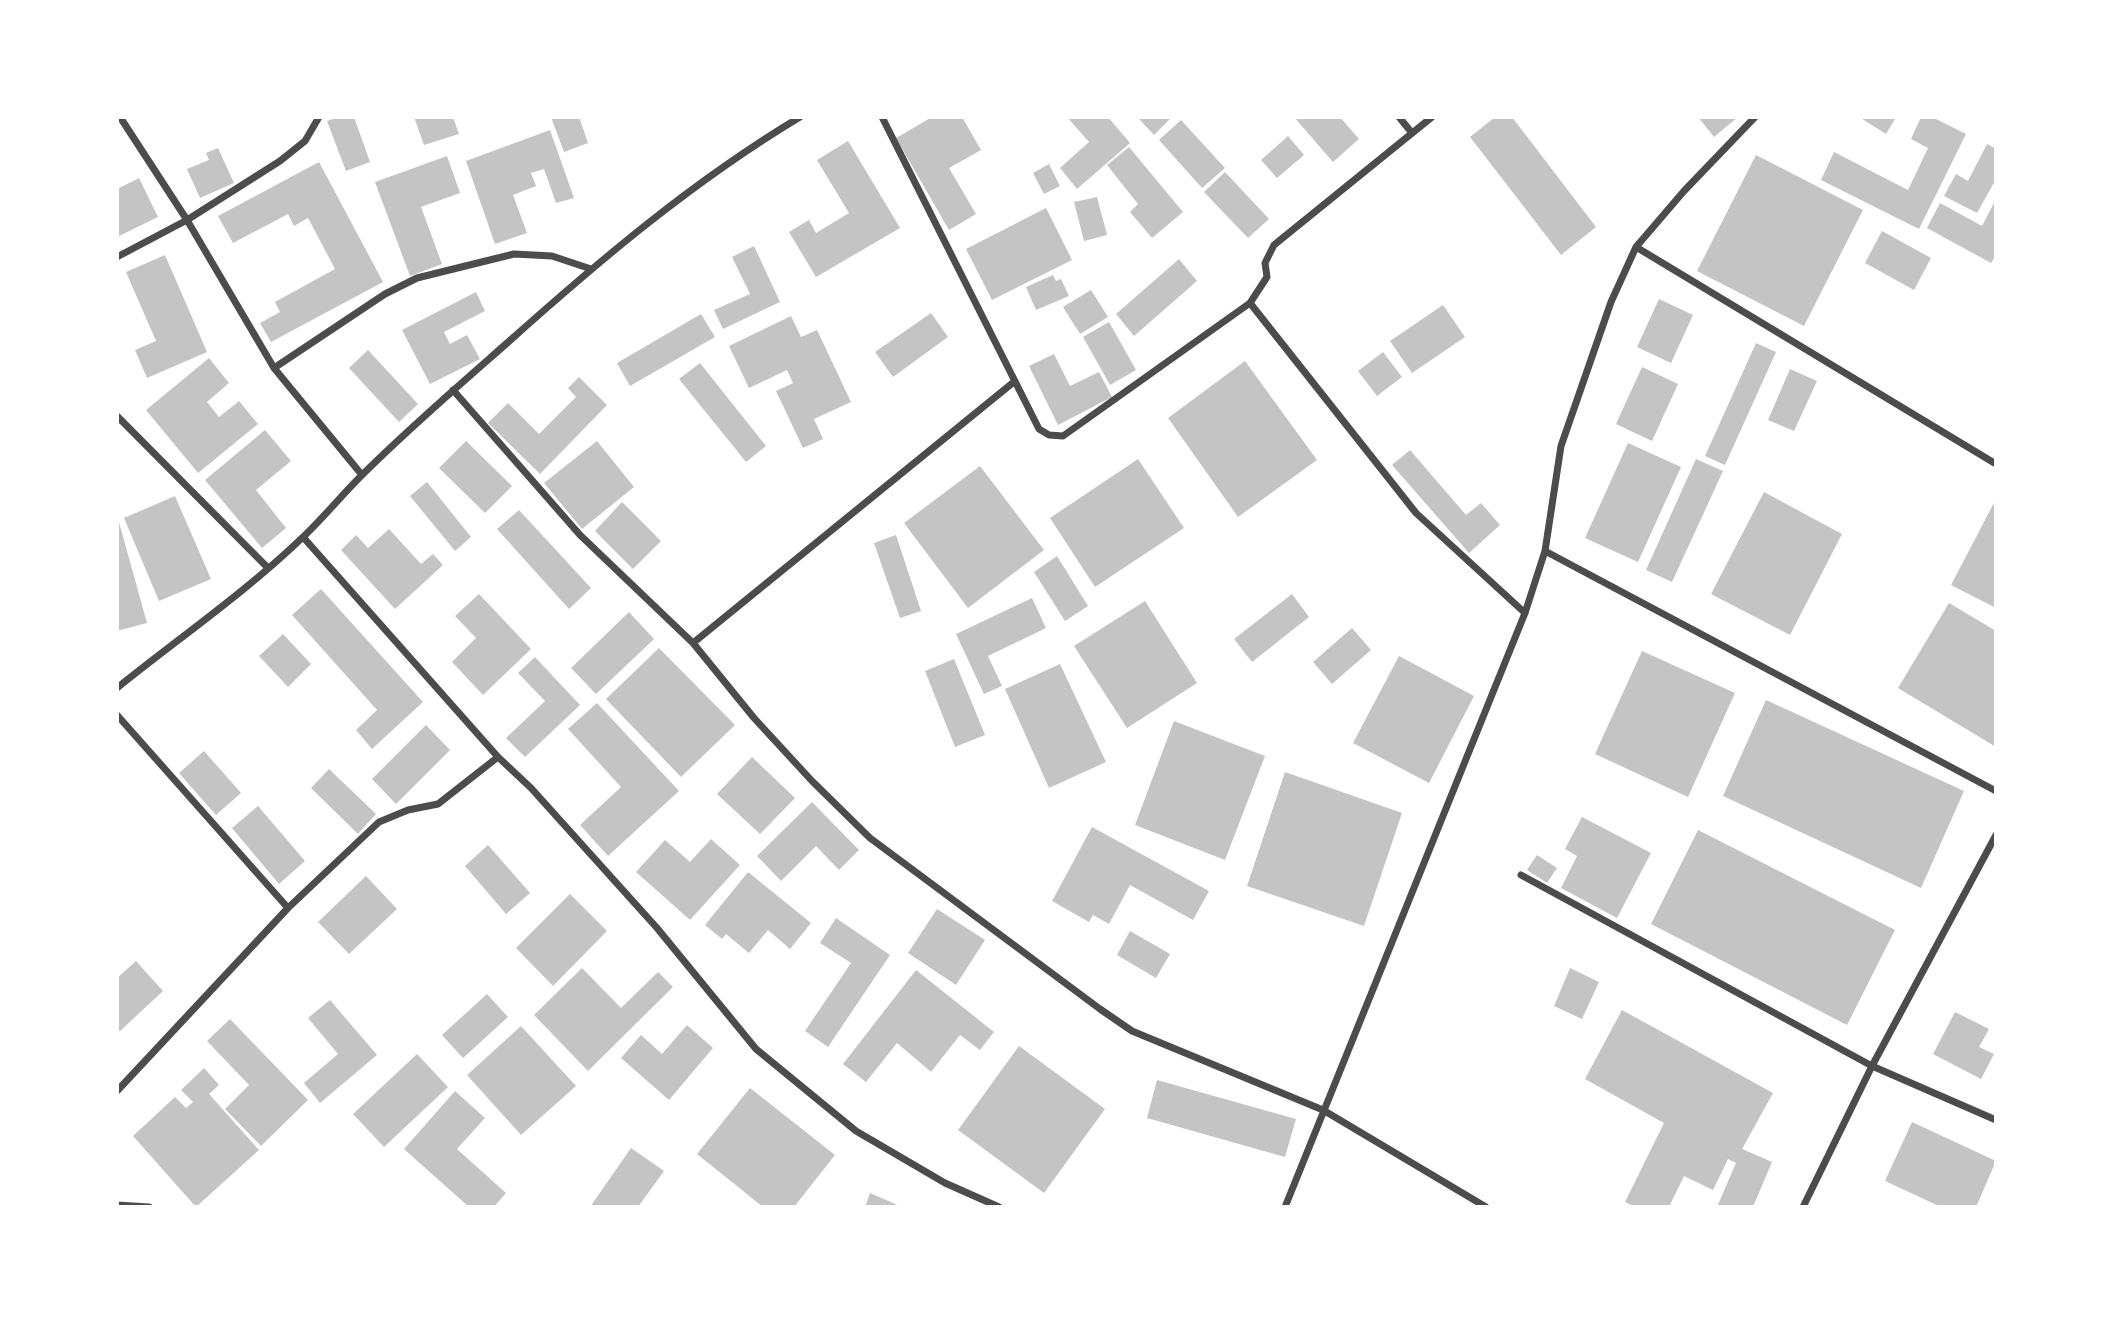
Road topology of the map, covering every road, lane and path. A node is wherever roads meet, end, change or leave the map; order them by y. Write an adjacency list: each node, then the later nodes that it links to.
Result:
1 (120, 117): 9 (street)
2 (319, 117): 9 (street)
3 (800, 117): 12 (street)
4 (882, 117): 15 (street)
5 (1399, 117): 8 (street)
6 (1432, 117): 8 (street)
7 (1755, 117): 10 (street)
8 (1412, 133): 13 (street)
9 (187, 220): 11 (street); 14 (street)
10 (1636, 247): 18 (street); 21 (street)
11 (117, 257)
12 (592, 268): 14 (street); 16 (street)
13 (1250, 303): 15 (street); 23 (street)
14 (274, 368): 19 (street)
15 (1015, 381): 24 (street)
16 (453, 390): 19 (street); 24 (street)
17 (117, 416): 22 (street)
18 (1996, 464)
19 (362, 475): 20 (street)
20 (303, 537): 22 (street); 27 (street)
21 (1545, 551): 23 (street); 28 (street)
22 (268, 568): 25 (street)
23 (1525, 613): 34 (street)
24 (693, 643): 34 (street)
25 (117, 688)
26 (117, 715): 31 (street)
27 (498, 757): 31 (street); 38 (street)
28 (1996, 791)
29 (1996, 835): 32 (street)
30 (1521, 875): 32 (street)
31 (288, 908): 33 (street)
32 (1872, 1066): 35 (street); 41 (street)
33 (117, 1091)
34 (1323, 1110): 39 (street); 40 (street)
35 (1996, 1120)
36 (117, 1205): 37 (street)
37 (149, 1207)
38 (999, 1207)
39 (1286, 1207)
40 (1486, 1207)
41 (1803, 1207)

